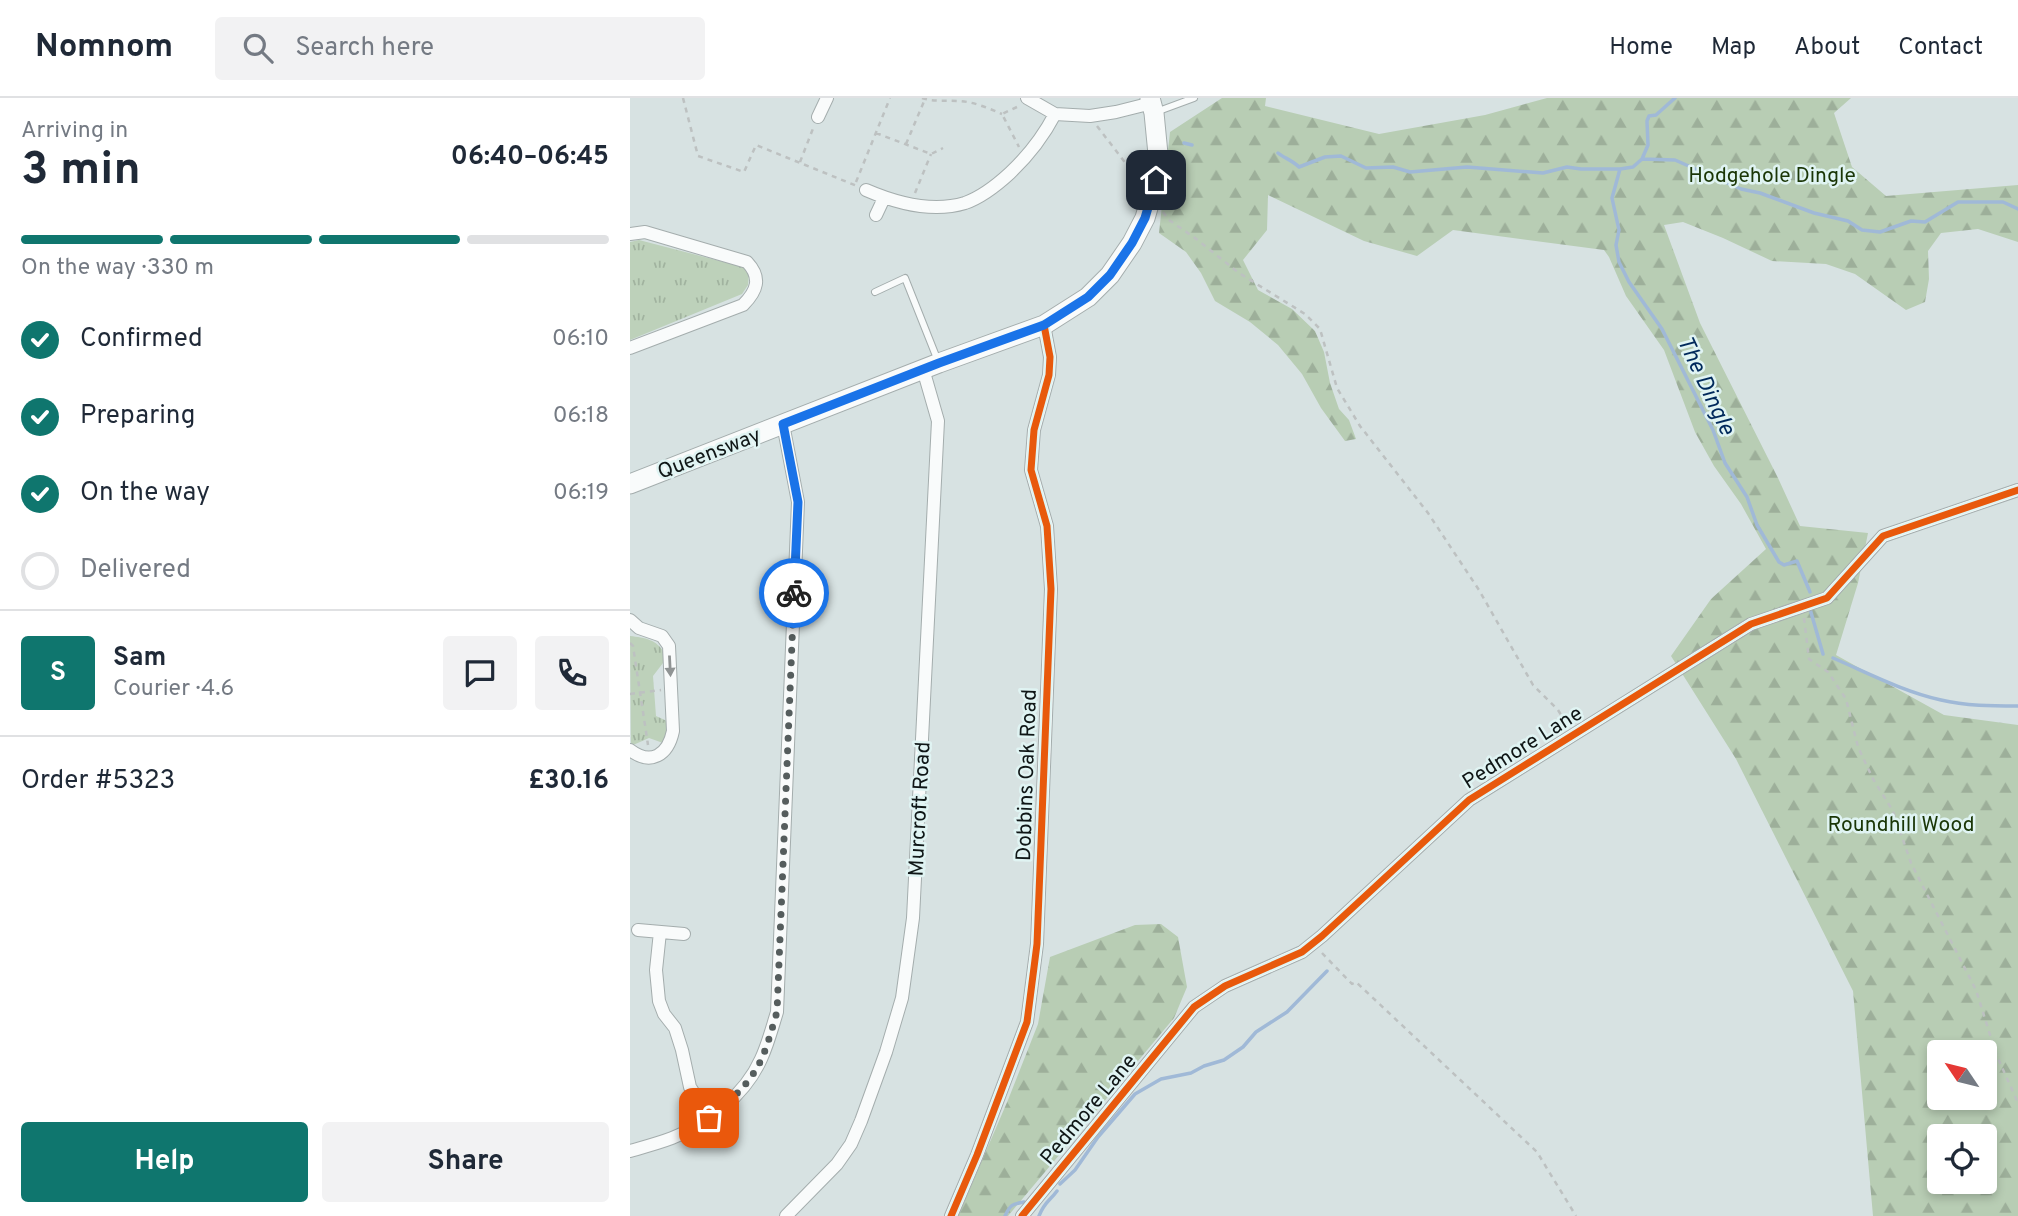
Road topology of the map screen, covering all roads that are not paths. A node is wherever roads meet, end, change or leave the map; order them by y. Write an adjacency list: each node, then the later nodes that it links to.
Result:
1 (1194, 98): 4 (lane)
2 (824, 99): 6 (street)
3 (1030, 99): 5 (street)
4 (1152, 105): 5 (street); 12 (street, Queensway)
5 (1055, 114): 8 (street)
6 (818, 117)
7 (861, 187): 8 (street)
8 (884, 198): 9 (street)
9 (876, 215)
10 (630, 234): 13 (street)
11 (875, 292): 14 (lane)
12 (1044, 325): 14 (street, Queensway); 26 (street, Dobbins Oak Road)
13 (630, 348)
14 (931, 366): 15 (street, Queensway); 25 (street, Murcroft Road)
15 (783, 424): 16 (street, Queensway); 23 (street)
16 (630, 484)
17 (2018, 490): 27 (street, Pedmore Lane)
18 (630, 621): 19 (street, one-way to 19)
19 (630, 750)
20 (638, 930): 21 (street)
21 (660, 932): 22 (street); 23 (street)
22 (684, 934)
23 (709, 1118): 24 (street)
24 (630, 1151)
25 (786, 1216)
26 (951, 1216)
27 (1022, 1216)

